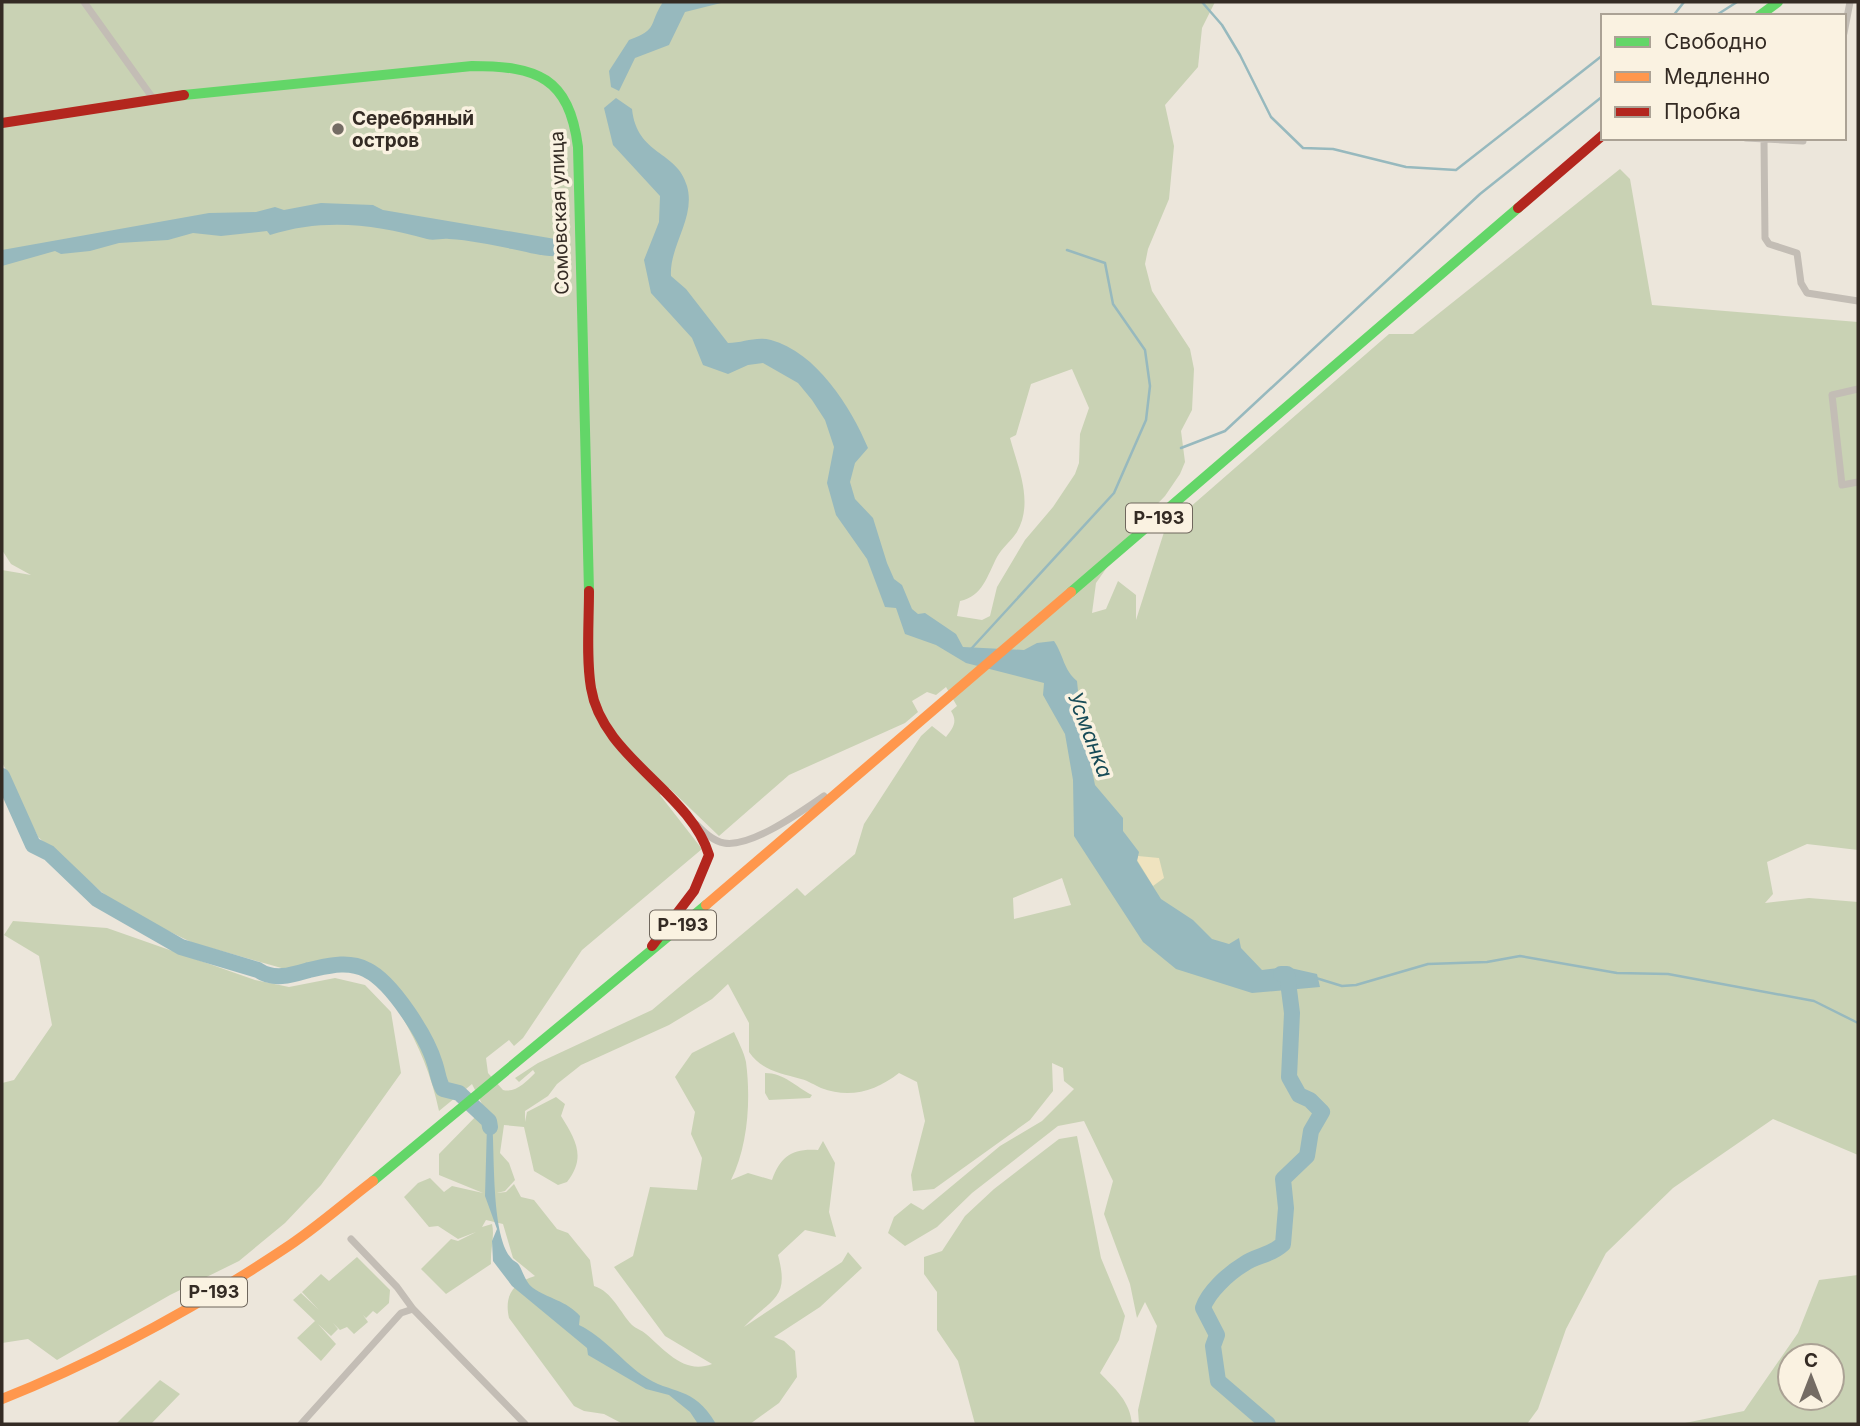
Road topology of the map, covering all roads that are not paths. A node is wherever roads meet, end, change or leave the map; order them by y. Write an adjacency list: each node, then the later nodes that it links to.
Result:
1 (84, 2): 6 (street)
2 (1778, 2): 4 (main road)
3 (1850, 2): 5 (street)
4 (1762, 14)
5 (1846, 23)
6 (152, 97): 7 (main road, Сомовская улица); 15 (main road, Сомовская улица)
7 (2, 122)
8 (1601, 137): 14 (main road, Р-193)
9 (1764, 140): 10 (street); 11 (street)
10 (1803, 141)
11 (1858, 301)
12 (1858, 389): 13 (street)
13 (1858, 482)
14 (857, 775): 15 (street); 16 (main road, Р-193)
15 (667, 795): 16 (main road, Сомовская улица)
16 (641, 961): 19 (main road, Р-193)
17 (351, 1239): 18 (street)
18 (413, 1309): 20 (street); 21 (street)
19 (2, 1399)
20 (301, 1424)
21 (525, 1424)

